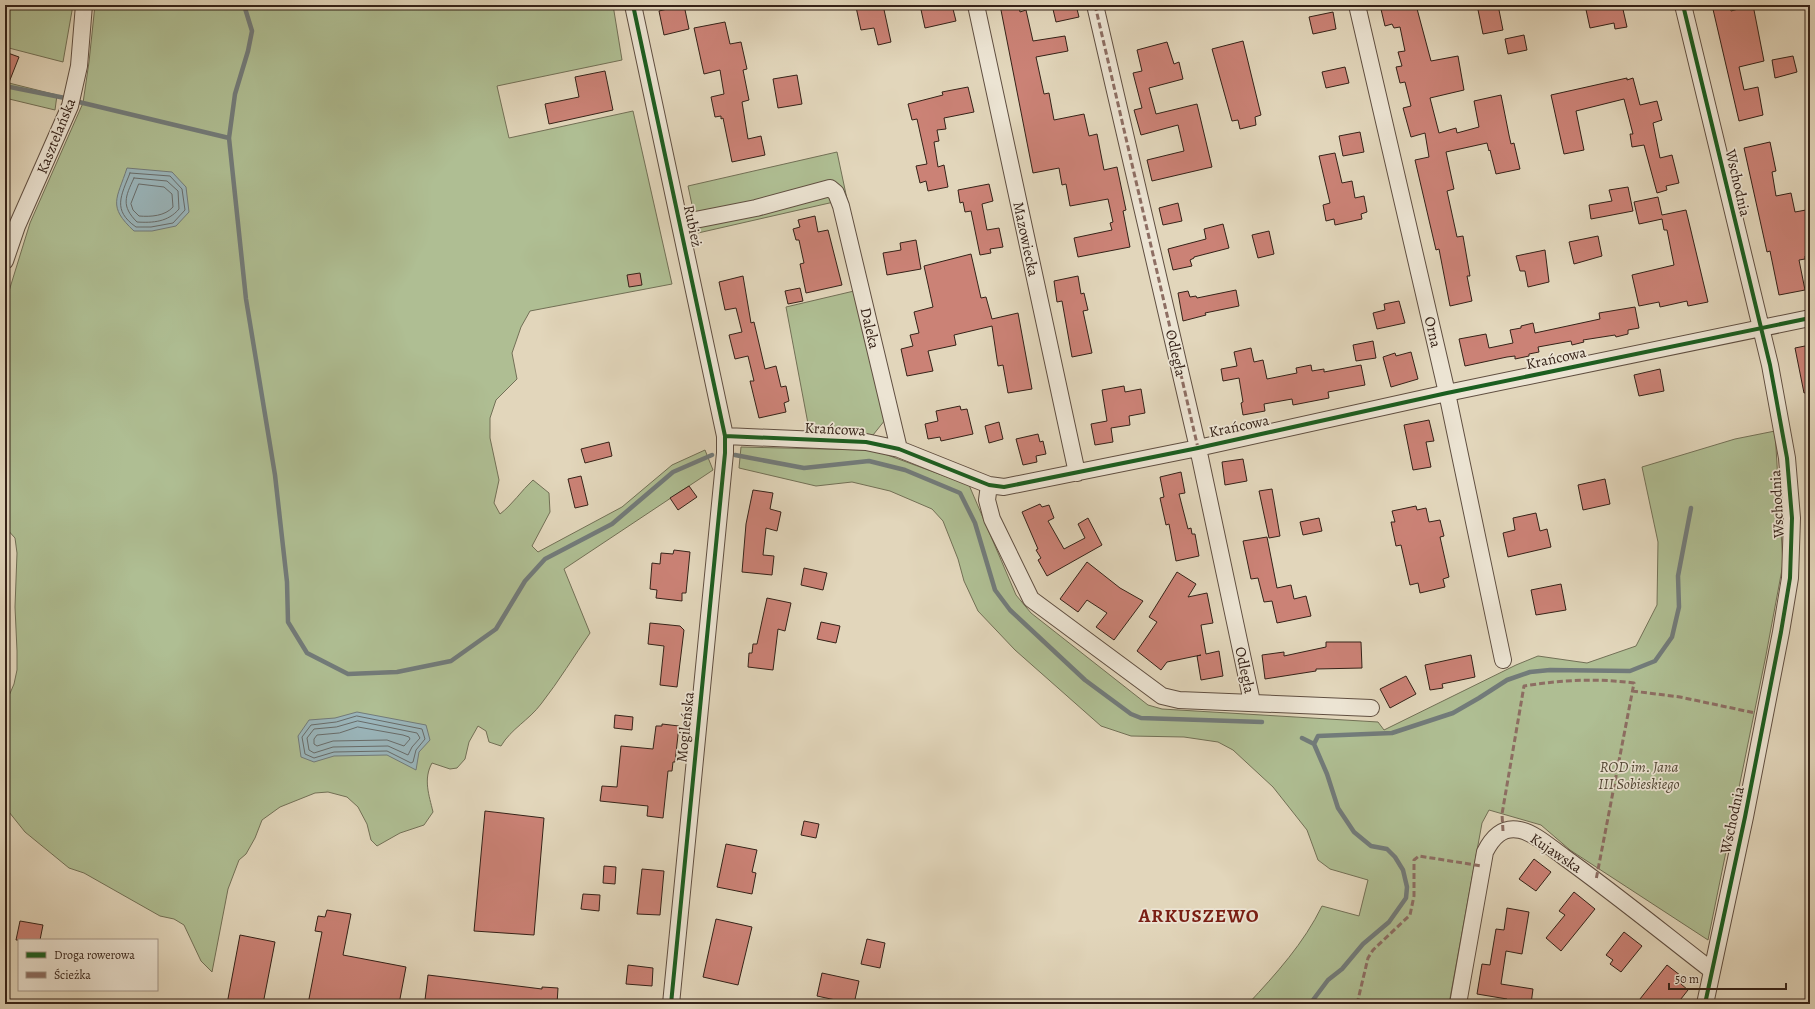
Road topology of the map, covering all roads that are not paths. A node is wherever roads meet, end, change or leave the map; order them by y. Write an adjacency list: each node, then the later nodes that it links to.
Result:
1 (84, 5): 8 (street, Kasztelańska)
2 (633, 5): 7 (street, Rubież)
3 (976, 5): 16 (street, Mazowiecka)
4 (1095, 5): 13 (street, Odległa)
5 (1357, 5): 11 (street, Orna)
6 (1683, 5): 10 (street, Wschodnia)
7 (680, 223): 12 (street, Rubież); 14 (street, Daleka)
8 (5, 261)
9 (1810, 318): 10 (street, Krańcowa)
10 (1760, 330): 11 (street, Krańcowa); 21 (street, Wschodnia)
11 (1447, 393): 13 (street, Krańcowa); 18 (street, Orna)
12 (725, 436): 14 (street, Krańcowa); 15 (street, Rubież)
13 (1198, 448): 16 (street, Krańcowa); 19 (street, Odległa)
14 (899, 449): 17 (street, Krańcowa)
15 (725, 453): 22 (street, Mogileńska)
16 (1077, 473): 17 (street, Krańcowa)
17 (989, 485): 19 (street, Odległa)
18 (1504, 660)
19 (1252, 702): 20 (street, Odległa)
20 (1371, 708)
21 (1711, 970): 23 (street, Kujawska); 24 (street, Wschodnia)
22 (671, 1004)
23 (1458, 1004)
24 (1705, 1004)

